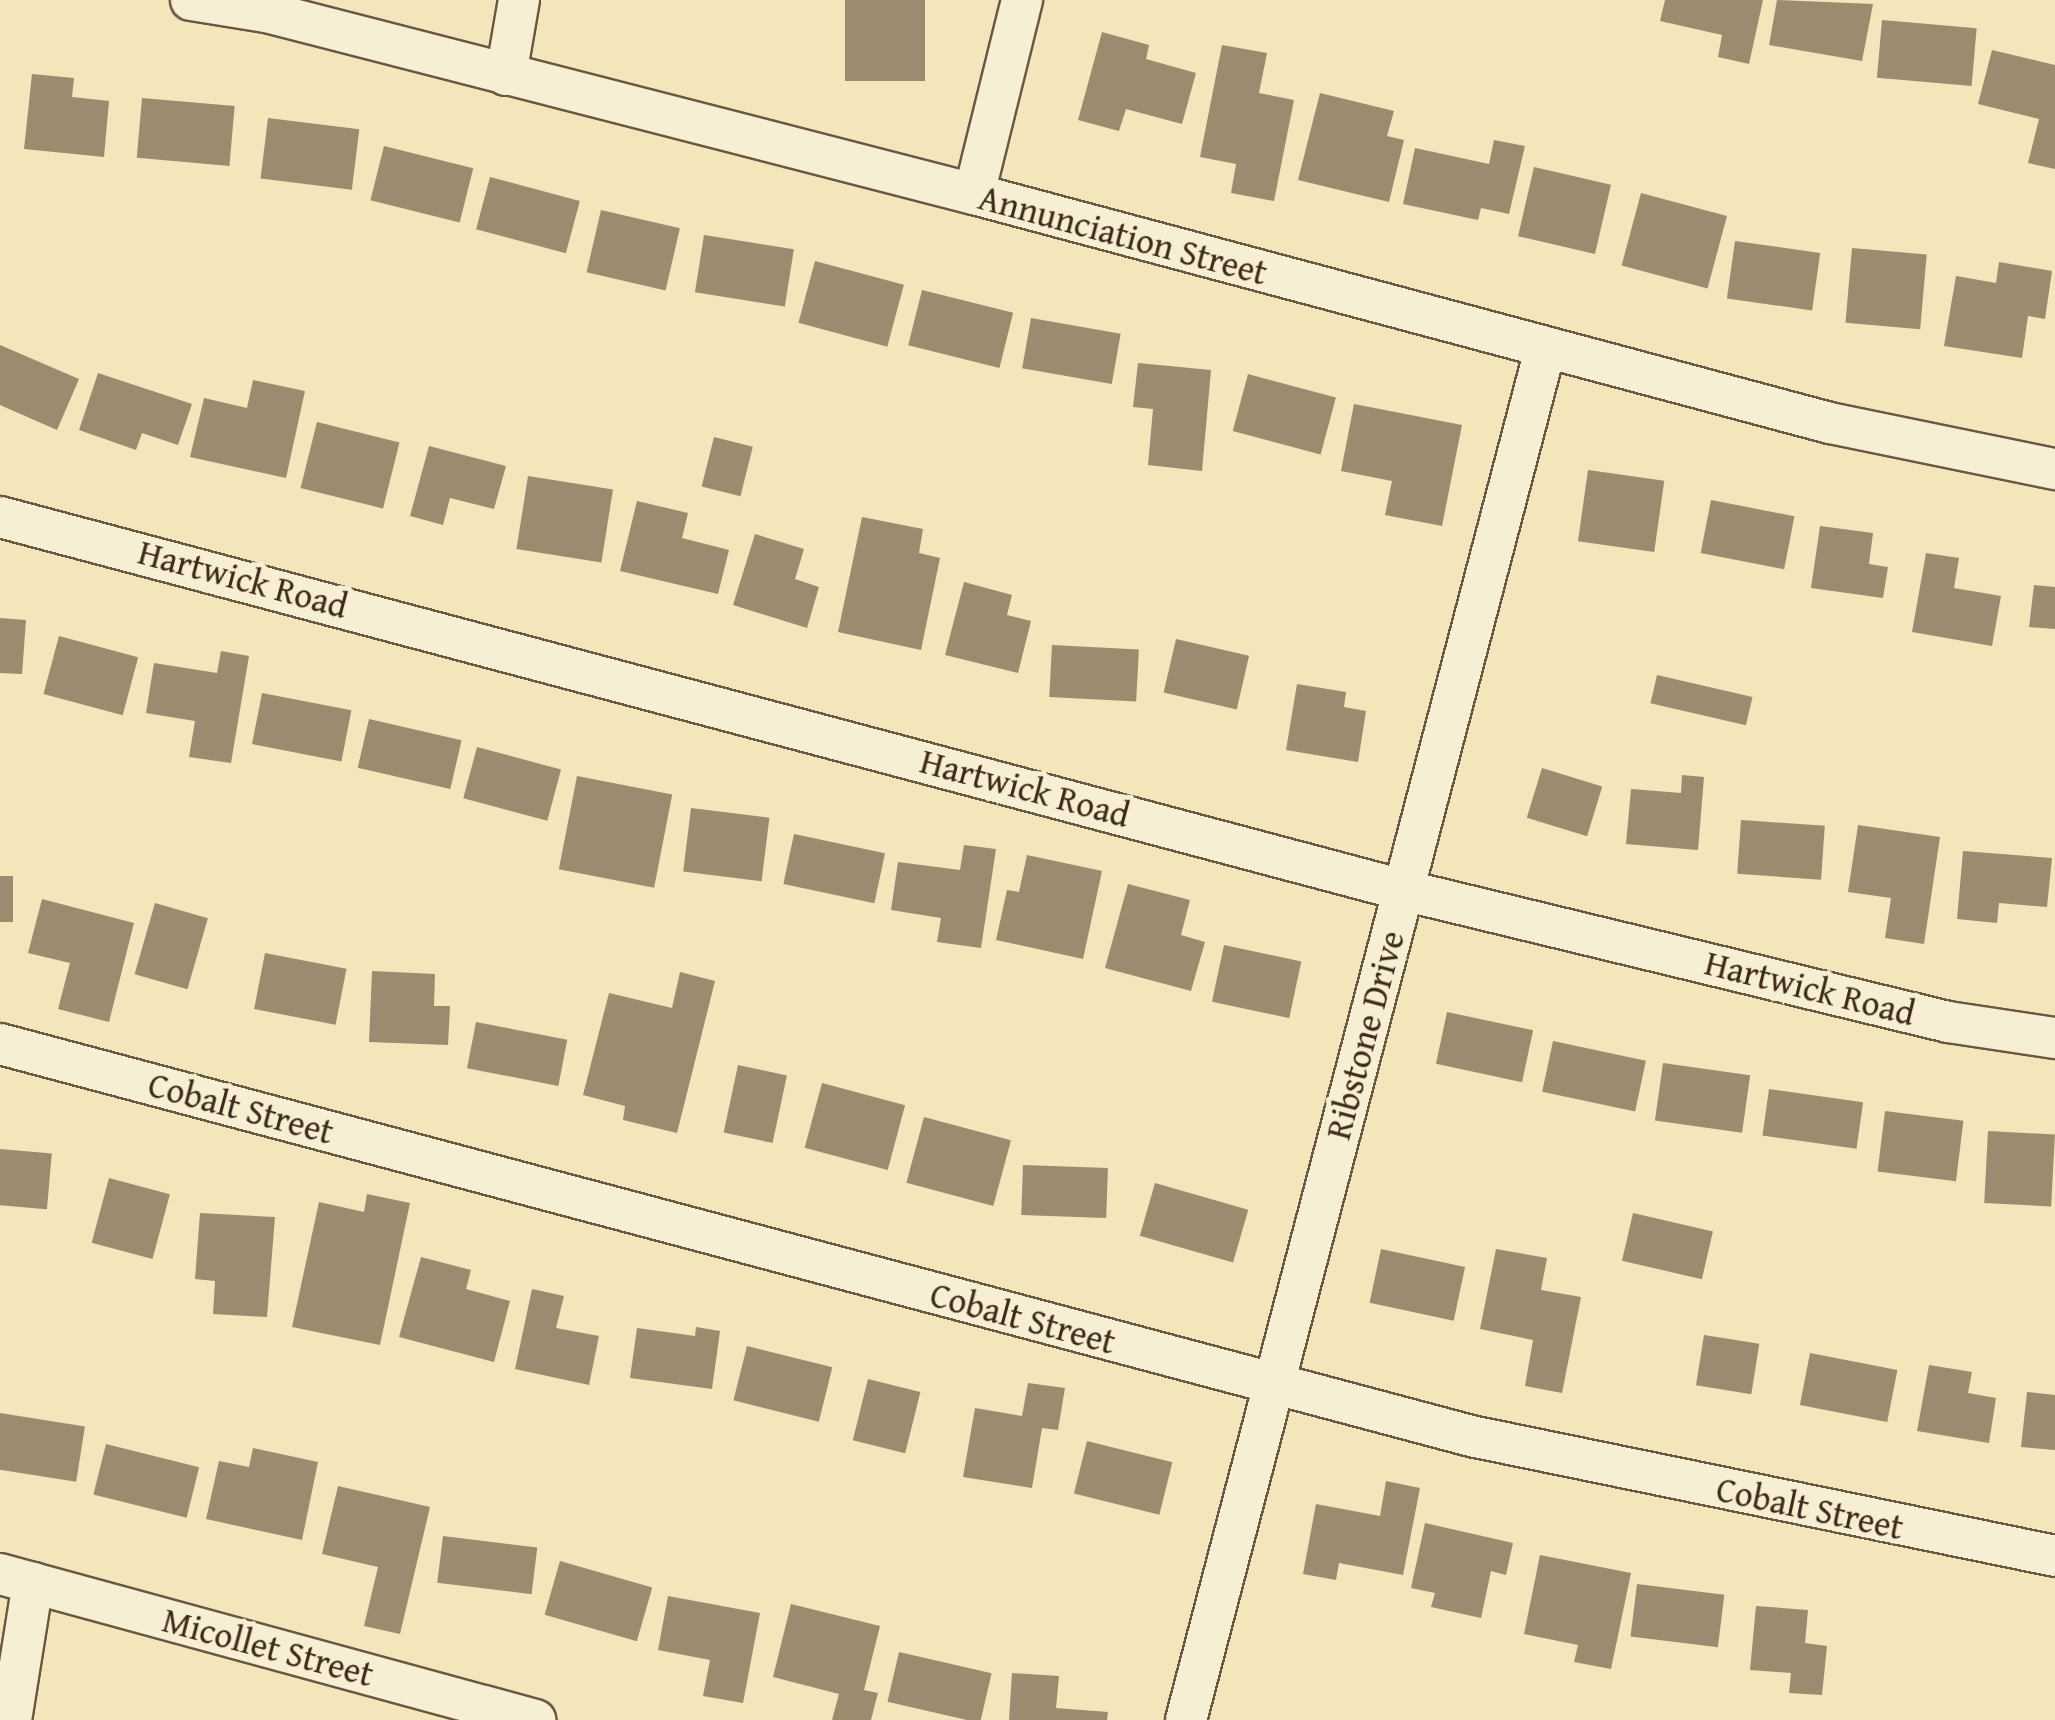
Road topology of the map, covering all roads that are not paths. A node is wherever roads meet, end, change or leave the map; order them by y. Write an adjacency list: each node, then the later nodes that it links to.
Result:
1 (191, 0): 4 (street, Annunciation Street)
2 (518, 0): 4 (street)
3 (1022, 0): 5 (street)
4 (506, 74): 5 (street, Annunciation Street)
5 (974, 194): 6 (street, Annunciation Street)
6 (1544, 350): 7 (street, Annunciation Street); 9 (street, Ribstone Drive)
7 (2055, 469)
8 (0, 517): 9 (street, Hartwick Road)
9 (1403, 890): 10 (street, Hartwick Road); 12 (street, Ribstone Drive)
10 (2055, 1038)
11 (0, 1044): 12 (street, Cobalt Street)
12 (1274, 1385): 13 (street, Cobalt Street); 17 (street, Ribstone Drive)
13 (2055, 1556)
14 (16, 1579): 15 (street); 16 (street, Micollet Street)
15 (11, 1720)
16 (535, 1720)
17 (1186, 1720)

